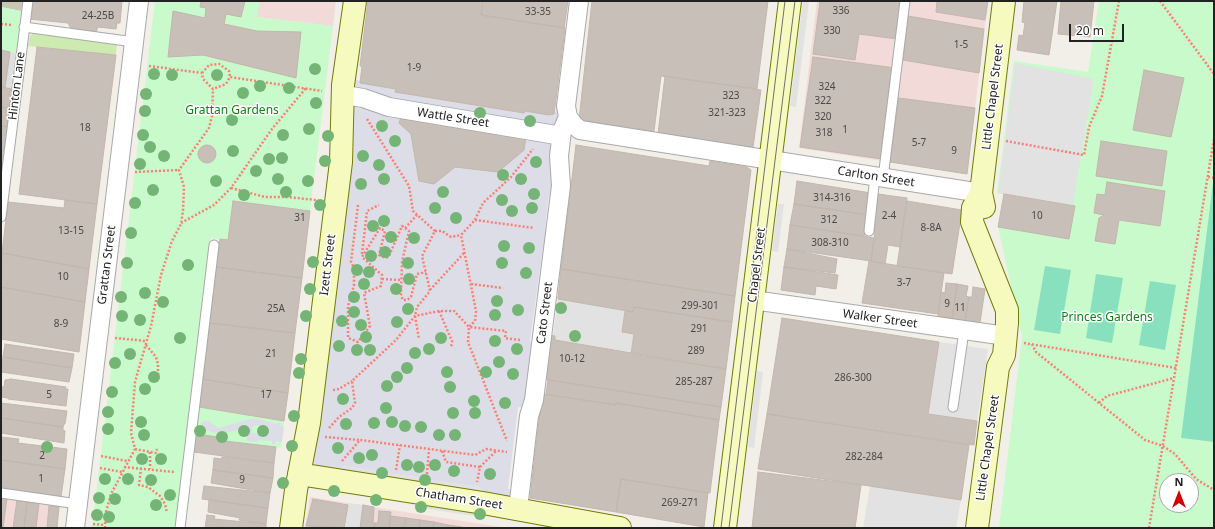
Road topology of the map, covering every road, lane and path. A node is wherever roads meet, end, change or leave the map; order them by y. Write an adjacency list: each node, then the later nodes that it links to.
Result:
1 (28, 1): 10 (lane, Hinton Lane)
2 (139, 1): 11 (street, Grattan Street)
3 (355, 1): 95 (street, Izett Street)
4 (579, 1): 21 (street, Cato Street)
5 (790, 1): 25 (street, Chapel Street)
6 (905, 1): 28 (lane)
7 (1004, 1): 32 (street, Little Chapel Street)
8 (1119, 1): 24 (path)
9 (1160, 1): 14 (path)
10 (24, 27): 11 (lane); 37 (lane, Hinton Lane)
11 (134, 42): 100 (street, Grattan Street)
12 (145, 65): 13 (path)
13 (202, 73): 15 (path); 17 (path)
14 (1214, 74)
15 (230, 77): 16 (path); 17 (path)
16 (306, 88): 18 (path); 31 (path)
17 (214, 89): 26 (path)
18 (327, 91)
19 (351, 96): 22 (street, Wattle Street)
20 (365, 116): 36 (path)
21 (570, 120): 25 (street); 101 (street, Cato Street)
22 (551, 134): 38 (path)
23 (1214, 139): 29 (path)
24 (1002, 140)
25 (770, 160): 28 (street, Carlton Street); 54 (street, Chapel Street)
26 (179, 170): 27 (path); 39 (path)
27 (132, 172)
28 (879, 177): 32 (street, Carlton Street); 43 (lane)
29 (1208, 177): 30 (path); 66 (path)
30 (1214, 178)
31 (231, 188): 33 (path); 39 (path)
32 (981, 194): 60 (street, Little Chapel Street)
33 (316, 200)
34 (358, 205): 49 (path)
35 (379, 205): 47 (path)
36 (417, 215): 40 (path); 42 (path)
37 (1, 217)
38 (475, 220): 41 (path); 44 (path)
39 (181, 224): 63 (path)
40 (405, 228): 47 (path); 50 (path)
41 (534, 228)
42 (435, 231): 44 (path); 48 (path)
43 (869, 231)
44 (461, 235): 46 (path)
45 (214, 245): 94 (lane)
46 (464, 253): 51 (path); 53 (path)
47 (362, 257): 49 (path)
48 (426, 272): 50 (path); 53 (path)
49 (382, 279): 50 (path)
50 (401, 280)
51 (471, 284): 52 (path); 57 (path)
52 (503, 288)
53 (430, 291): 56 (path)
54 (753, 300): 58 (street, Walker Street); 108 (street, Chapel Street)
55 (439, 311): 56 (path); 57 (path); 65 (path)
56 (415, 316): 61 (path); 69 (path)
57 (470, 327): 62 (path); 74 (path)
58 (964, 331): 60 (street, Walker Street); 72 (lane)
59 (112, 338): 63 (path)
60 (1007, 338): 64 (path); 109 (street, Little Chapel Street)
61 (419, 339)
62 (520, 340)
63 (146, 343): 67 (path); 77 (path)
64 (1032, 344): 66 (path); 71 (path)
65 (451, 348)
66 (1176, 368): 68 (path)
67 (161, 378)
68 (1174, 378): 71 (path); 76 (path)
69 (352, 381): 70 (path); 73 (path)
70 (327, 391)
71 (1099, 403): 76 (path)
72 (953, 407)
73 (360, 440): 75 (path); 86 (path)
74 (508, 443)
75 (400, 445): 79 (path); 92 (path)
76 (1162, 446): 98 (path); 110 (path)
77 (134, 449): 82 (path); 85 (path)
78 (156, 449): 82 (path)
79 (429, 449): 80 (path); 96 (path)
80 (442, 451): 81 (path); 88 (path)
81 (496, 451): 83 (path); 88 (path)
82 (150, 452): 91 (path)
83 (508, 452)
84 (98, 456): 85 (path)
85 (127, 461): 87 (path)
86 (342, 461)
87 (124, 467): 90 (path); 93 (path)
88 (480, 467): 97 (path)
89 (97, 468): 93 (path)
90 (141, 468): 91 (path); 102 (path)
91 (150, 469): 94 (path)
92 (396, 470)
93 (122, 472): 104 (path)
94 (186, 473): 105 (lane)
95 (299, 474): 101 (street, Chatham Street); 106 (street, Izett Street)
96 (426, 474)
97 (478, 482)
98 (1214, 490)
99 (1, 493): 100 (lane)
100 (78, 504): 103 (street, Grattan Street)
101 (518, 509): 107 (street, Chatham Street)
102 (167, 519)
103 (82, 526): 104 (path)
104 (105, 527)
105 (180, 528)
106 (291, 528)
107 (619, 528)
108 (725, 528)
109 (977, 528)
110 (1149, 528)

